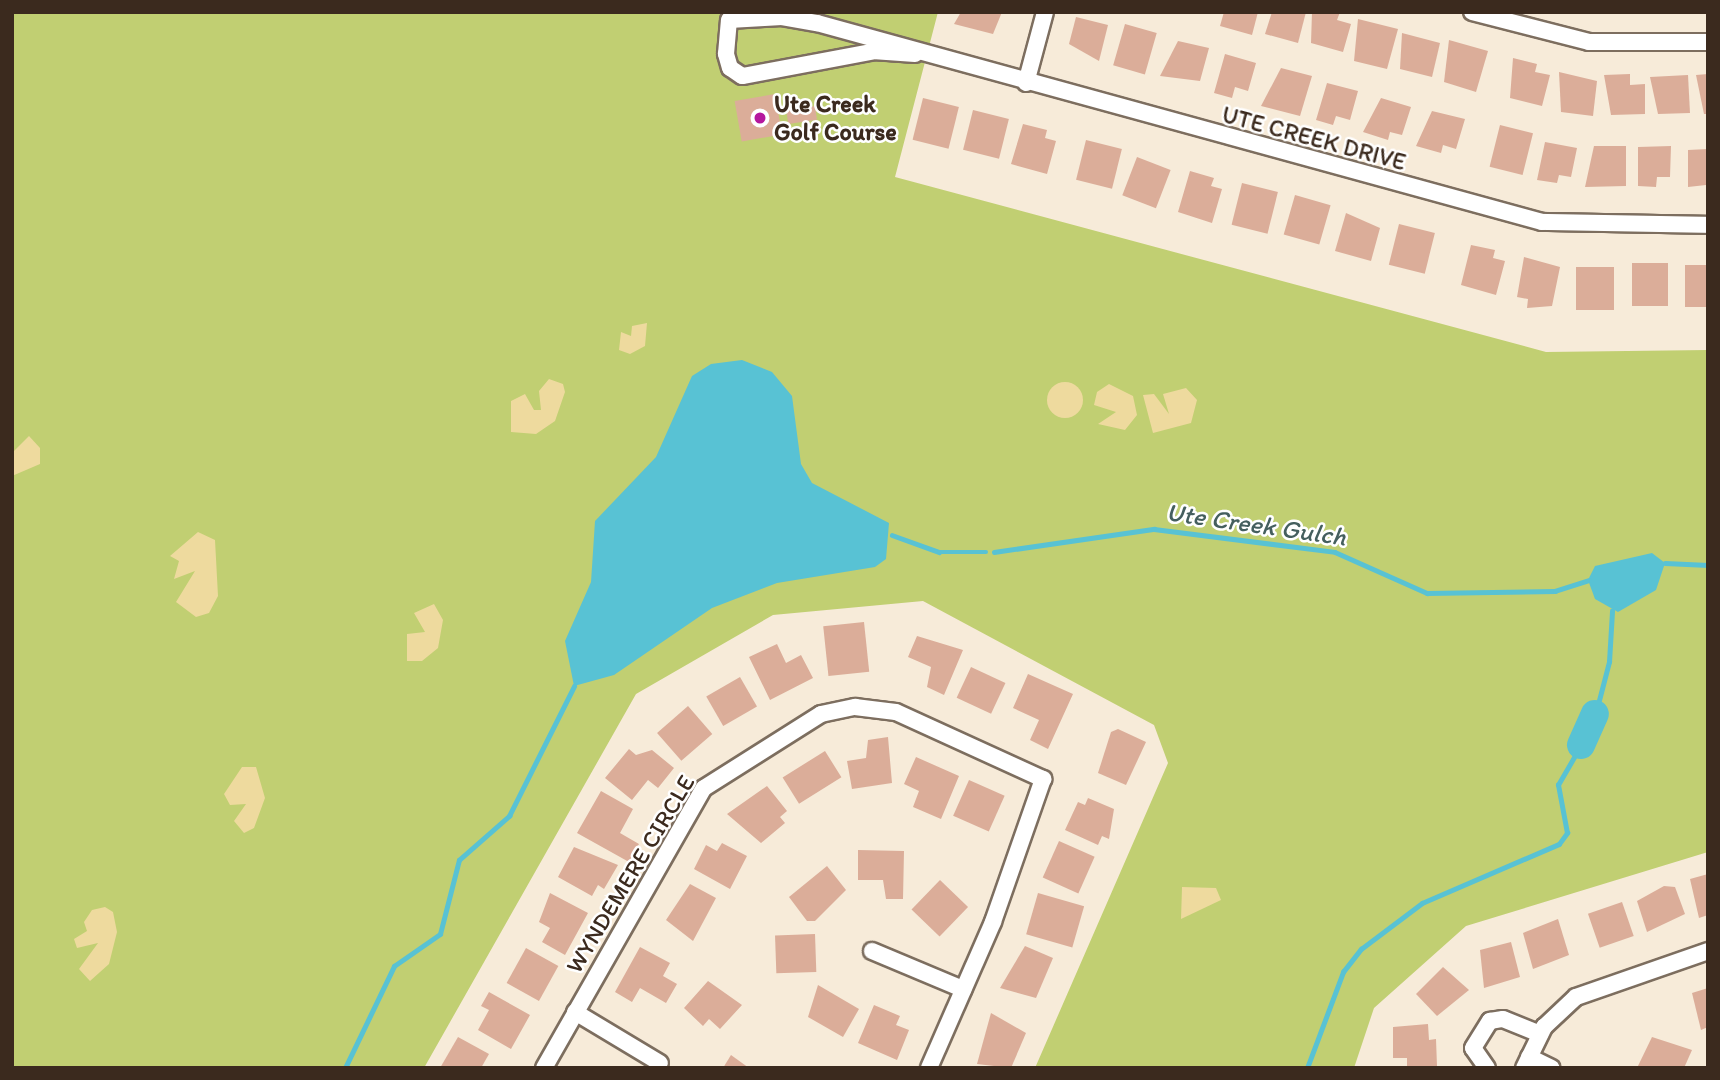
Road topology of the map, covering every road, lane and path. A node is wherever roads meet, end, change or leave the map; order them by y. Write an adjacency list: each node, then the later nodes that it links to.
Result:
1 (1045, 12): 5 (street)
2 (1472, 12): 3 (street)
3 (1708, 42)
4 (915, 54): 4 (street, UTE CREEK DRIVE); 5 (street, UTE CREEK DRIVE)
5 (1026, 83): 6 (street, UTE CREEK DRIVE)
6 (1708, 225)
7 (872, 951): 9 (street)
8 (1708, 951): 11 (street)
9 (963, 989): 10 (street, WYNDEMERE CIRCLE); 15 (street, WYNDEMERE CIRCLE)
10 (575, 1012): 13 (street); 14 (street, WYNDEMERE CIRCLE)
11 (1540, 1034): 12 (street); 16 (street)
12 (1527, 1062): 17 (street)
13 (660, 1063)
14 (544, 1068)
15 (929, 1068)
16 (1487, 1068)
17 (1552, 1068)

